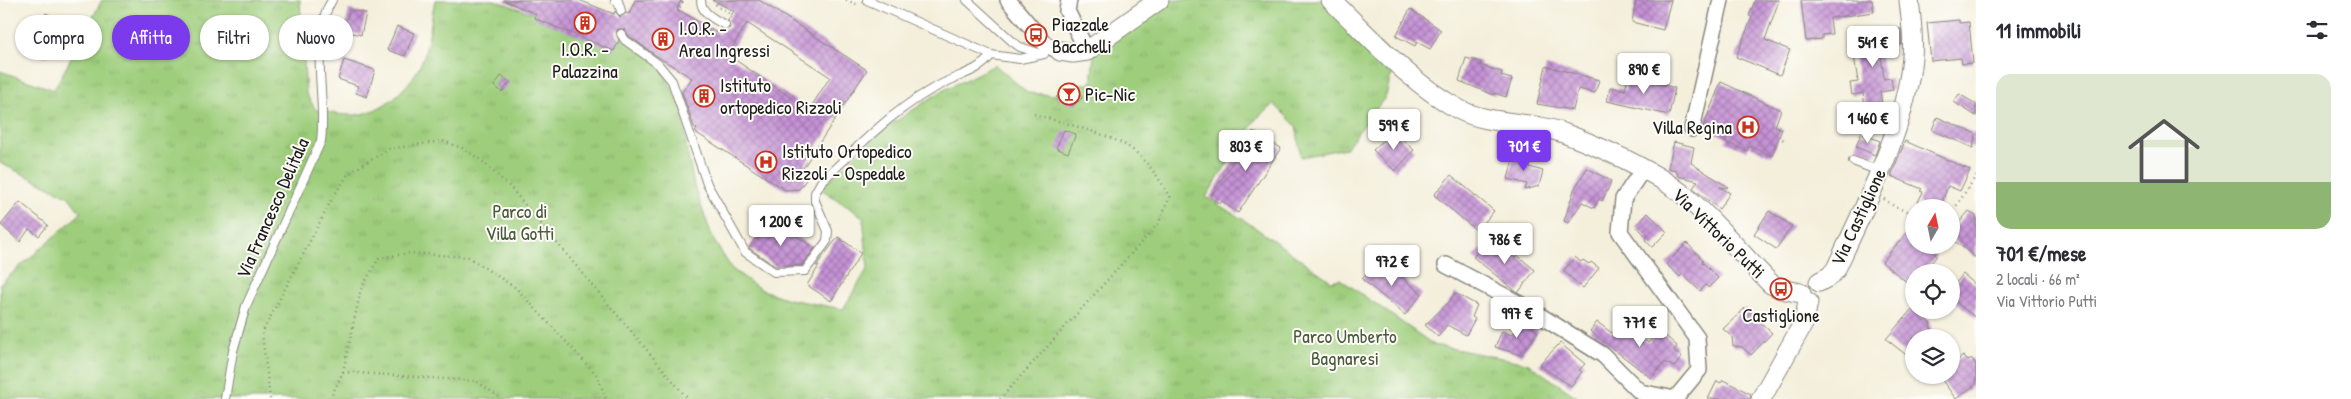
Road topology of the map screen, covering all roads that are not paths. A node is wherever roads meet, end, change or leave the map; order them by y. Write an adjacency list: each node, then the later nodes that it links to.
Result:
1 (332, 0): 24 (lane, Via Francesco Delitala)
2 (615, 0): 12 (lane)
3 (701, 0): 13 (lane)
4 (867, 0): 17 (lane)
5 (967, 0): 16 (lane)
6 (1008, 0): 16 (street)
7 (1069, 0): 15 (street)
8 (1159, 0): 15 (street)
9 (1331, 0): 20 (street, Via Vittorio Putti)
10 (1722, 0): 18 (street)
11 (1908, 0): 21 (street, Via Castiglione)
12 (621, 11)
13 (725, 25)
14 (622, 34): 17 (lane)
15 (1087, 51): 16 (street)
16 (1052, 53): 17 (lane)
17 (991, 55)
18 (1692, 129)
19 (1853, 161): 21 (lane)
20 (1643, 169): 22 (street); 23 (street, Via Vittorio Putti)
21 (1879, 171): 23 (street, Via Castiglione)
22 (1446, 265)
23 (1804, 297): 25 (street)
24 (225, 399)
25 (1761, 399)

